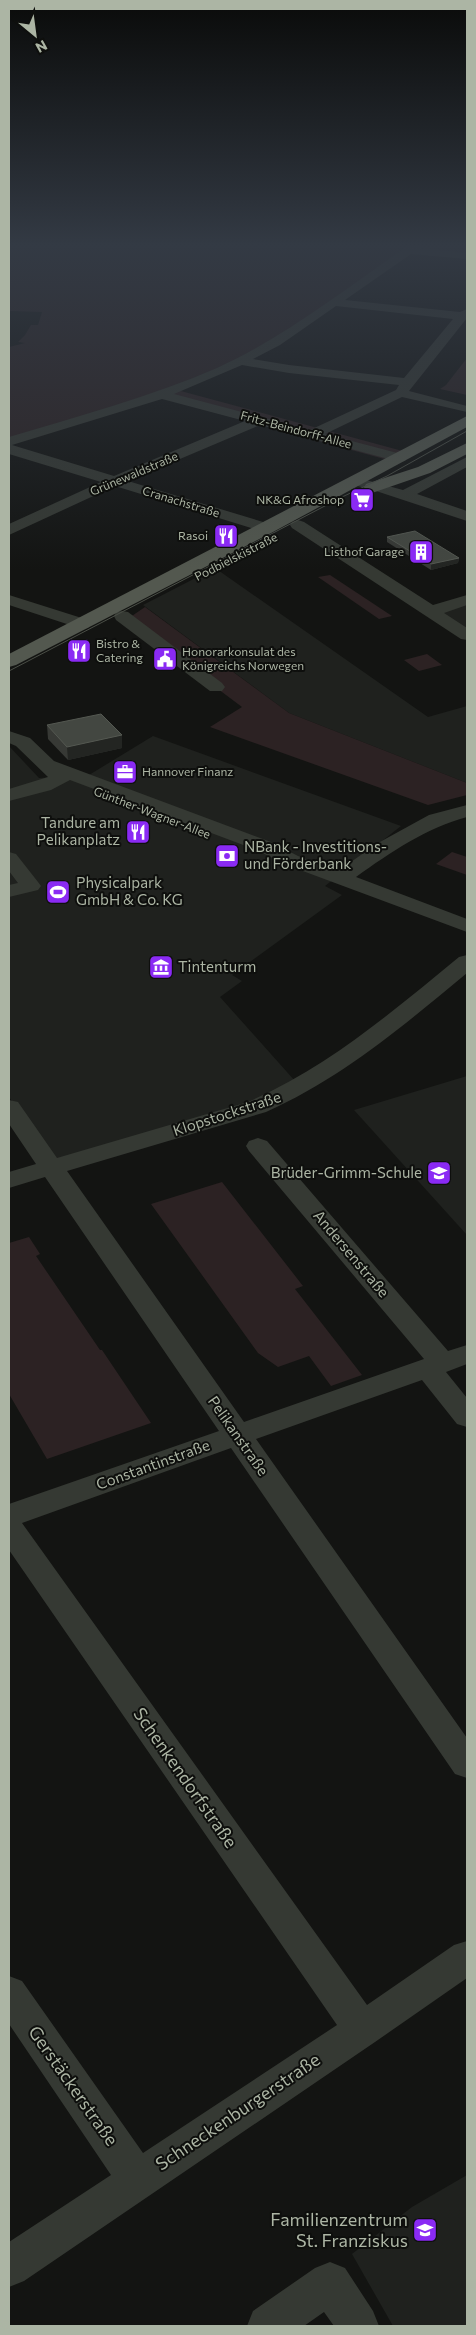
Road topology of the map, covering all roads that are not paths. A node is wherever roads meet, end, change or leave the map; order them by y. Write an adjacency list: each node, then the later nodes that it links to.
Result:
1 (258, 352): 3 (street)
2 (434, 352): 4 (street)
3 (243, 361): 4 (street); 5 (street)
4 (404, 388): 7 (street); 8 (street)
5 (162, 395): 6 (street, Fritz-Beindorff-Allee); 9 (street)
6 (260, 420): 8 (street, Fritz-Beindorff-Allee); 13 (street, Grünewaldstraße)
7 (464, 421): 12 (main road, Podbielskistraße)
8 (313, 434): 12 (street, Fritz-Beindorff-Allee)
9 (9, 442)
10 (9, 449): 13 (street, Cranachstraße)
11 (466, 453): 15 (main road, Podbielskistraße); 16 (street)
12 (400, 458): 14 (main road, Podbielskistraße)
13 (115, 481): 19 (street, Cranachstraße); 20 (street, Grünewaldstraße)
14 (355, 481): 15 (street); 19 (main road, Podbielskistraße)
15 (377, 486): 16 (street); 18 (main road, Podbielskistraße)
16 (404, 495): 17 (street)
17 (467, 516)
18 (298, 525): 23 (street); 24 (main road, Podbielskistraße)
19 (267, 528): 25 (main road, Podbielskistraße)
20 (9, 530)
21 (9, 600): 25 (street)
22 (467, 600): 23 (street)
23 (432, 611): 26 (street)
24 (122, 616): 28 (main road, Podbielskistraße); 29 (street)
25 (82, 624): 27 (main road, Podbielskistraße)
26 (467, 635)
27 (9, 661)
28 (9, 677)
29 (216, 687)
30 (9, 736): 31 (street, Günther-Wagner-Allee)
31 (46, 765): 32 (street, Günther-Wagner-Allee); 38 (street, Günther-Wagner-Allee)
32 (61, 779): 33 (street); 38 (street, Günther-Wagner-Allee)
33 (9, 795)
34 (467, 804): 36 (street)
35 (467, 811): 36 (street)
36 (385, 847): 39 (street)
37 (9, 858): 40 (street)
38 (291, 860): 39 (street, Günther-Wagner-Allee)
39 (340, 879): 41 (street, Günther-Wagner-Allee)
40 (9, 891)
41 (467, 926)
42 (467, 962): 45 (street, Klopstockstraße)
43 (9, 1107): 45 (street, Pelikanstraße)
44 (258, 1146): 47 (street, Andersenstraße)
45 (51, 1167): 46 (street, Klopstockstraße); 49 (street, Pelikanstraße)
46 (9, 1180)
47 (445, 1361): 48 (street, Andersenstraße); 49 (street, Constantinstraße)
48 (467, 1418)
49 (237, 1435): 50 (street, Constantinstraße); 52 (street, Pelikanstraße)
50 (9, 1516)
51 (9, 1527): 55 (street, Schenkendorfstraße)
52 (467, 1764)
53 (467, 1957): 55 (street, Schneckenburgerstraße)
54 (9, 1993): 56 (street, Gerstäckerstraße)
55 (362, 2030): 56 (street, Schneckenburgerstraße)
56 (137, 2179): 57 (street, Schneckenburgerstraße)
57 (9, 2266)
58 (268, 2326): 59 (street)
59 (358, 2326)

